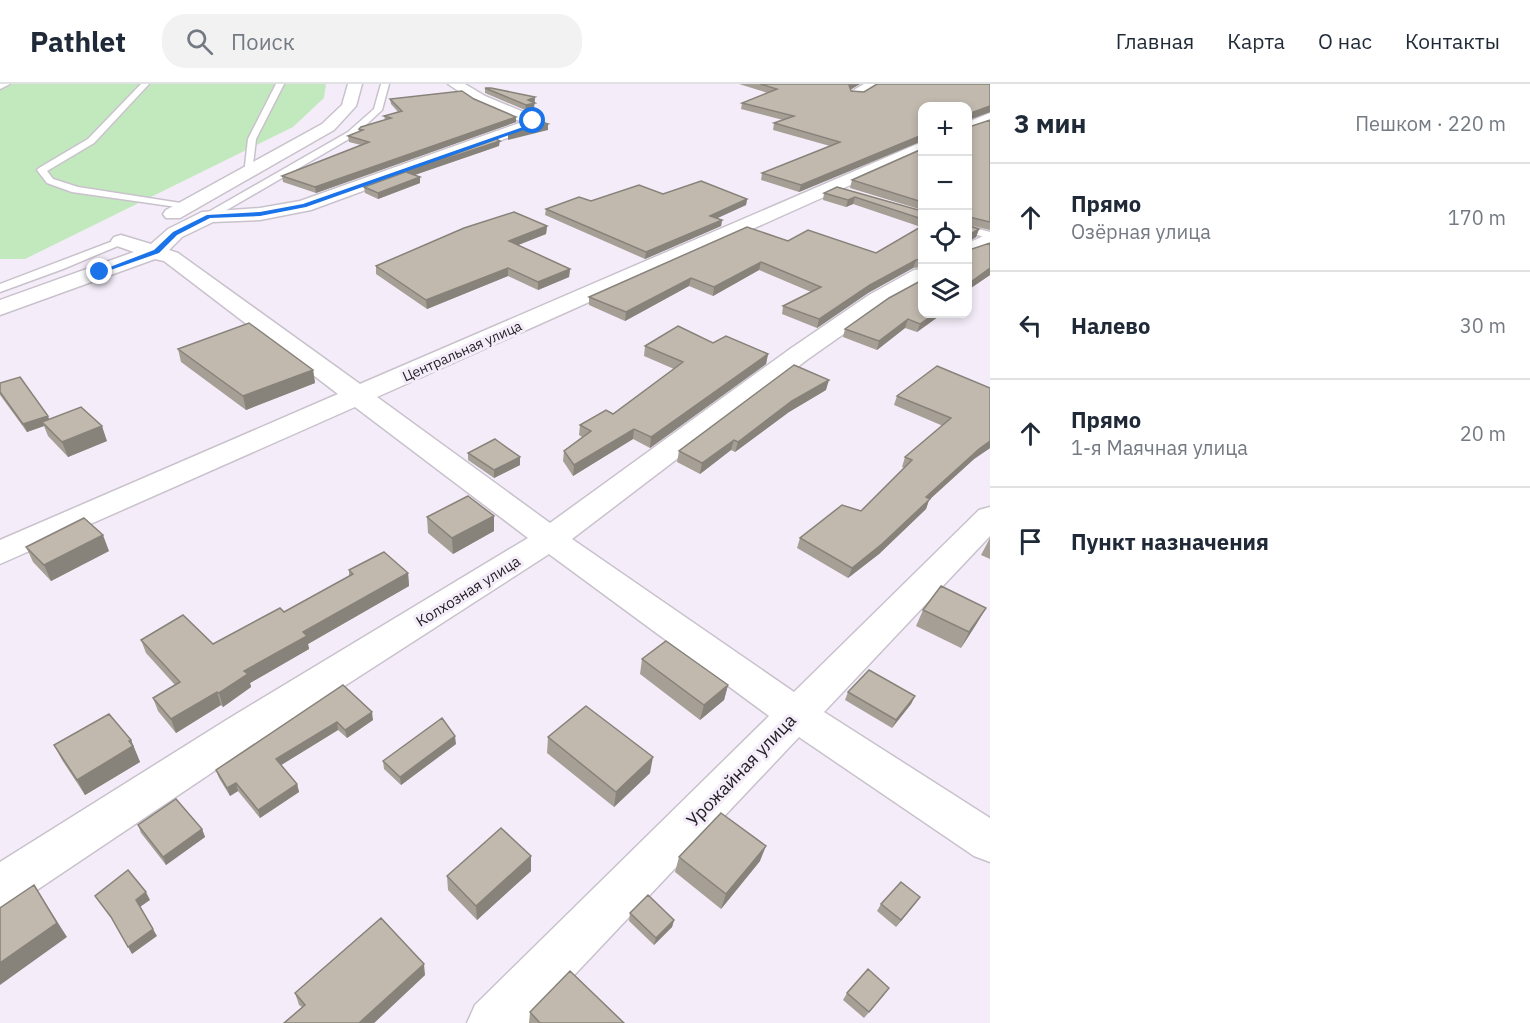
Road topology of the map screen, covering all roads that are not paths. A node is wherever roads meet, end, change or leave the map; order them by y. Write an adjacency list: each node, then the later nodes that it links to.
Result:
1 (6, 84): 8 (lane)
2 (145, 84): 14 (lane)
3 (280, 84): 13 (lane)
4 (355, 84): 13 (street)
5 (386, 84): 15 (lane)
6 (455, 84): 15 (street)
7 (875, 84): 9 (street)
8 (0, 87)
9 (856, 93)
10 (990, 118): 11 (street)
11 (972, 125)
12 (918, 149): 25 (street, Центральная улица)
13 (247, 173): 14 (street)
14 (187, 207): 16 (street)
15 (209, 216): 21 (street)
16 (159, 221)
17 (972, 230): 19 (lane)
18 (130, 236): 21 (street); 23 (lane)
19 (990, 237): 20 (street)
20 (972, 248)
21 (156, 251): 24 (street); 25 (street)
22 (918, 277): 27 (street, Колхозная улица)
23 (0, 288)
24 (0, 308)
25 (359, 397): 27 (street); 28 (street, Центральная улица)
26 (990, 517): 29 (street, Урожайная улица)
27 (550, 539): 29 (street); 31 (street, Колхозная улица)
28 (0, 553)
29 (796, 714): 30 (street); 32 (street, Урожайная улица)
30 (990, 842)
31 (0, 888)
32 (493, 1023)

